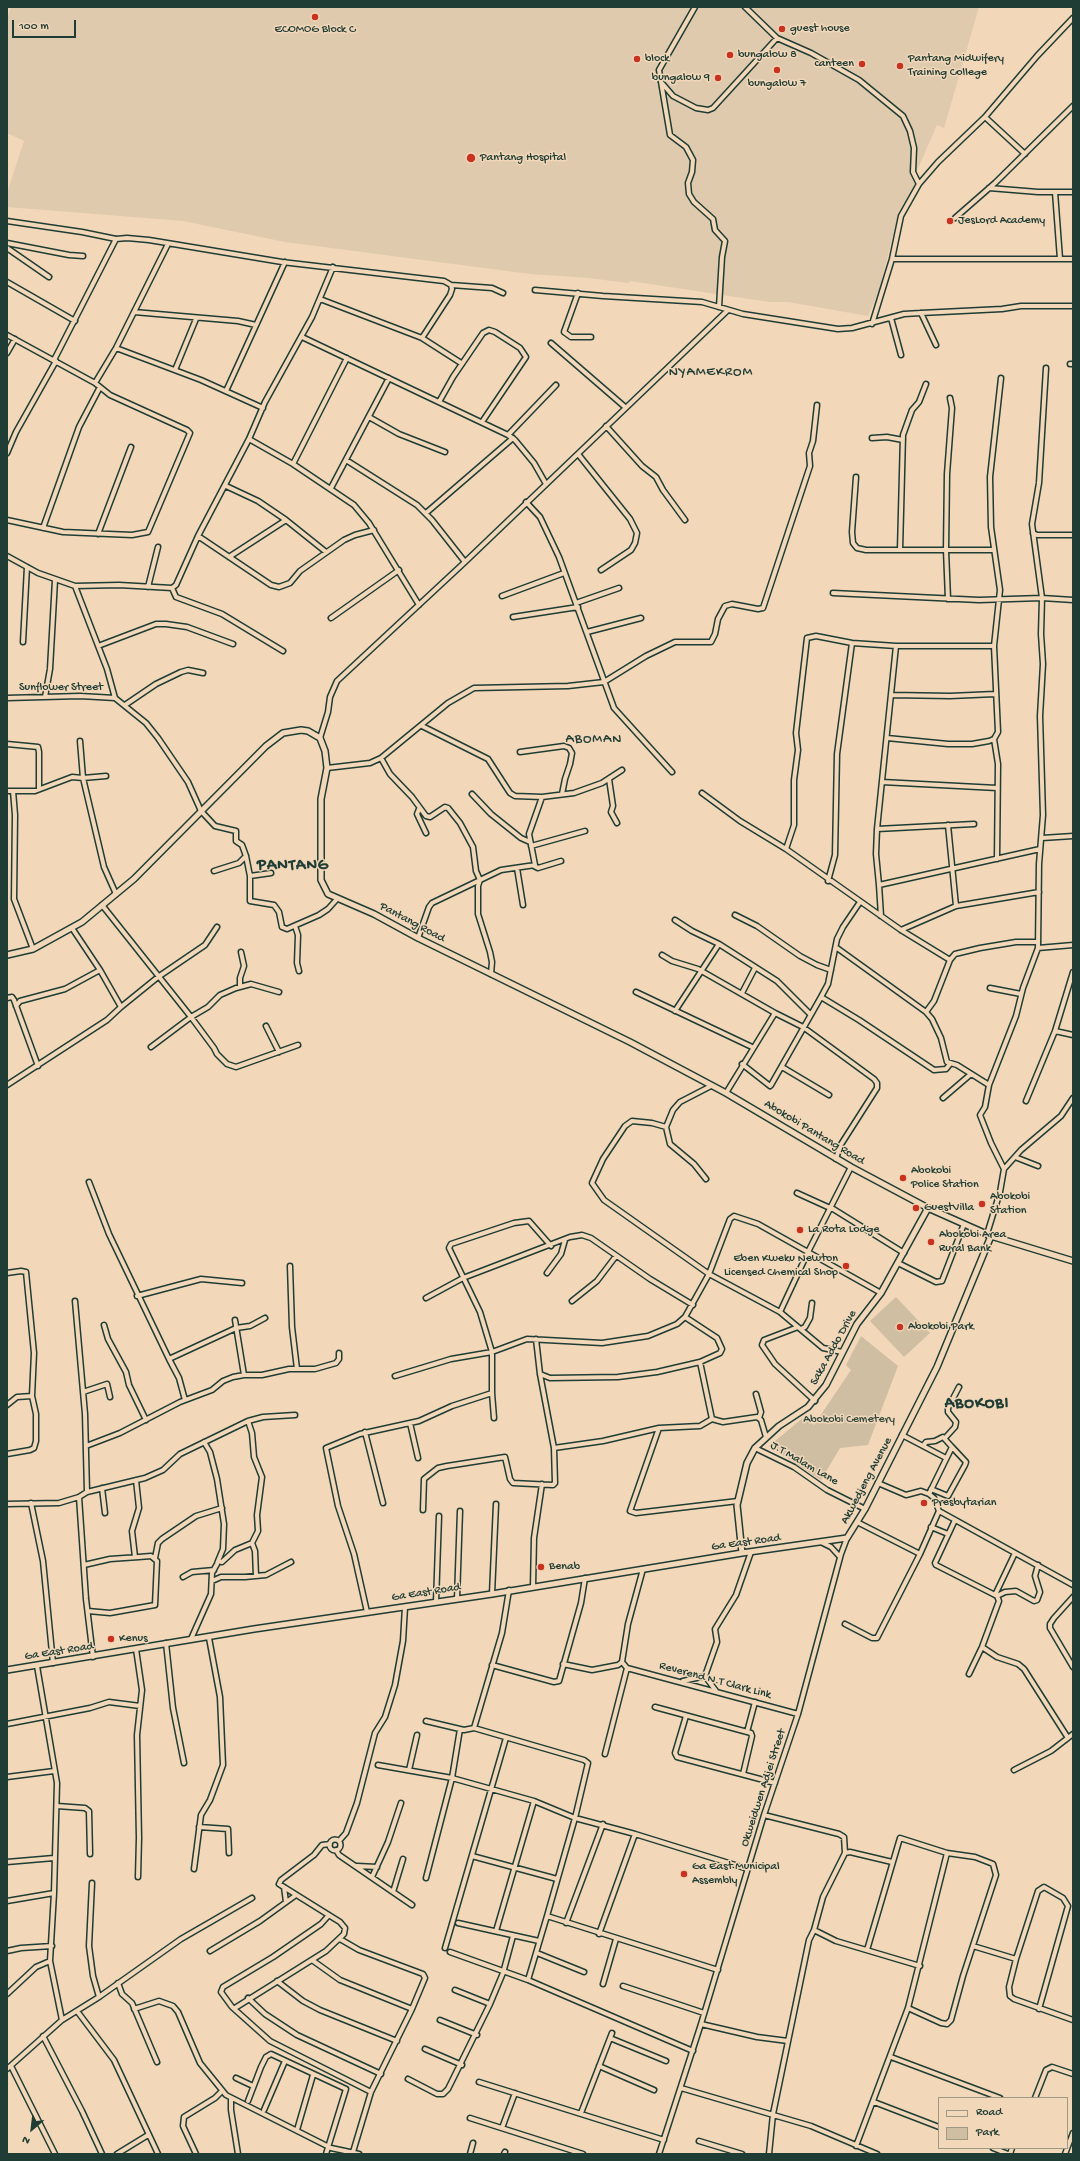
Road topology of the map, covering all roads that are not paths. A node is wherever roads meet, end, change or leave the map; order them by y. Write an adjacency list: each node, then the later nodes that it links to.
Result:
1 (695, 7): 5 (street)
2 (745, 7): 4 (street)
3 (1073, 18): 7 (street)
4 (777, 38): 5 (street); 9 (street)
5 (661, 82): 33 (street)
6 (1073, 106): 8 (street)
7 (985, 117): 8 (street); 9 (street)
8 (1025, 154): 10 (street)
9 (919, 184): 20 (street)
10 (989, 188): 11 (street); 13 (street)
11 (1055, 192): 12 (street); 21 (street)
12 (1073, 192)
13 (955, 218)
14 (7, 221): 15 (street)
15 (116, 239): 17 (street); 39 (street)
16 (7, 243): 19 (street)
17 (168, 244): 23 (street); 35 (street)
18 (7, 248): 25 (street)
19 (83, 256)
20 (892, 259): 21 (street); 40 (street)
21 (1060, 259): 22 (street)
22 (1073, 259)
23 (285, 262): 24 (street); 41 (street)
24 (333, 267): 27 (street); 31 (street)
25 (49, 277)
26 (7, 282): 39 (street)
27 (451, 285): 29 (street); 45 (street)
28 (535, 290): 30 (street)
29 (503, 293)
30 (578, 293): 33 (street); 44 (street)
31 (320, 299): 43 (street); 45 (street)
32 (1073, 306): 36 (street)
33 (719, 307): 34 (street)
34 (728, 310): 40 (street); 67 (street)
35 (134, 312): 38 (street); 49 (street)
36 (921, 313): 37 (street); 48 (street)
37 (891, 318): 40 (street); 51 (street)
38 (196, 319): 41 (street); 56 (street)
39 (75, 321): 53 (street)
40 (872, 324)
41 (256, 325): 63 (street)
42 (7, 335): 46 (street)
43 (302, 337): 52 (street); 68 (street)
44 (591, 337)
45 (422, 338): 54 (street)
46 (15, 339): 50 (street); 53 (street)
47 (551, 343): 67 (street)
48 (936, 345)
49 (116, 348): 56 (street); 59 (street)
50 (7, 354)
51 (901, 355)
52 (347, 358): 57 (street); 82 (street)
53 (55, 360): 59 (street); 79 (street)
54 (461, 363): 65 (street); 70 (street)
55 (1046, 368): 94 (street)
56 (175, 370): 63 (street)
57 (389, 378): 65 (street); 69 (street)
58 (1001, 378): 101 (street)
59 (95, 384): 62 (street)
60 (926, 384): 76 (street)
61 (556, 385): 72 (street)
62 (100, 387): 92 (street); 95 (street)
63 (226, 391): 68 (street)
64 (950, 398): 100 (street)
65 (439, 402): 70 (street)
66 (817, 405): 135 (street)
67 (626, 407): 71 (street)
68 (263, 408): 75 (street)
69 (369, 417): 78 (street); 81 (street)
70 (482, 422): 72 (street)
71 (606, 426): 80 (street); 91 (street)
72 (508, 435): 73 (street)
73 (512, 438): 84 (street); 88 (street)
74 (872, 438): 76 (street)
75 (249, 439): 82 (street); 85 (street)
76 (903, 440): 99 (street)
77 (131, 447): 95 (street)
78 (445, 452)
79 (7, 453)
80 (578, 454): 84 (street); 108 (street)
81 (346, 460): 86 (street); 88 (street)
82 (293, 464): 86 (street)
83 (856, 477): 99 (street)
84 (546, 484): 87 (street)
85 (226, 486): 90 (street); 97 (street)
86 (331, 488): 93 (street)
87 (526, 502): 105 (street); 109 (street)
88 (426, 513): 105 (street)
89 (7, 520): 92 (street)
90 (286, 520): 102 (street); 104 (street)
91 (685, 520)
92 (43, 528): 95 (street)
93 (374, 530): 102 (street); 107 (street)
94 (1033, 532): 96 (street); 117 (street)
95 (98, 534)
96 (1073, 535)
97 (198, 536): 104 (street); 113 (street)
98 (158, 547): 112 (street)
99 (900, 550): 100 (street)
100 (946, 550): 101 (street); 118 (street)
101 (994, 550): 119 (street)
102 (326, 552): 104 (street)
103 (7, 556): 106 (street)
104 (230, 557)
105 (465, 562): 122 (street)
106 (27, 567): 110 (street); 127 (street)
107 (399, 570): 122 (street); 124 (street)
108 (601, 570)
109 (564, 573): 116 (street); 121 (street)
110 (54, 580): 111 (street); 138 (street)
111 (76, 586): 112 (street); 130 (street)
112 (148, 587): 113 (street)
113 (172, 588): 133 (street)
114 (619, 588): 121 (street)
115 (833, 593): 118 (street)
116 (502, 596)
117 (1042, 598): 119 (street); 120 (street); 174 (street)
118 (948, 599): 119 (street)
119 (998, 599): 132 (street)
120 (1073, 600)
121 (577, 604): 123 (street); 126 (street)
122 (420, 605): 143 (street)
123 (513, 617)
124 (331, 618)
125 (641, 618): 126 (street)
126 (587, 632): 135 (street)
127 (23, 642)
128 (852, 643): 131 (street); 176 (street); 188 (street)
129 (233, 644): 130 (street)
130 (98, 646): 140 (street)
131 (896, 646): 132 (street); 137 (street)
132 (994, 646): 136 (street)
133 (284, 651)
134 (203, 673): 141 (street)
135 (604, 682): 142 (street); 152 (street)
136 (995, 694): 137 (street); 145 (street)
137 (892, 695): 144 (street)
138 (45, 697): 139 (street, Sunflower Street); 140 (street, Sunflower Street)
139 (7, 698)
140 (115, 698): 141 (street, Sunflower Street)
141 (125, 705): 166 (street, Sunflower Street)
142 (422, 726): 149 (street); 164 (street)
143 (320, 738): 150 (street, Pantang Road); 166 (street)
144 (887, 738): 145 (street); 156 (street)
145 (994, 738): 157 (street)
146 (80, 740): 154 (street)
147 (7, 744): 158 (street)
148 (520, 752): 163 (street)
149 (381, 758): 150 (street); 165 (street)
150 (327, 768): 192 (street, Pantang Road)
151 (622, 770): 155 (street)
152 (672, 772)
153 (106, 776): 154 (street)
154 (84, 778): 158 (street); 191 (street)
155 (609, 780): 163 (street); 167 (street)
156 (882, 782): 157 (street); 170 (street)
157 (997, 788): 179 (street)
158 (40, 789): 160 (street)
159 (7, 791): 160 (street)
160 (13, 791): 208 (street)
161 (702, 793): 176 (street)
162 (472, 794): 175 (street)
163 (562, 794): 164 (street)
164 (542, 797): 175 (street)
165 (420, 809): 172 (street); 187 (street)
166 (201, 811): 178 (street, Sunflower Street); 191 (street)
167 (617, 823)
168 (974, 824): 169 (street)
169 (948, 825): 170 (street); 183 (street)
170 (877, 828): 189 (street)
171 (584, 831): 175 (street)
172 (426, 833)
173 (1073, 836): 174 (street)
174 (1042, 838): 177 (street)
175 (530, 844): 181 (street)
176 (786, 849): 188 (street)
177 (1040, 849): 179 (street); 190 (street)
178 (246, 856): 184 (street); 186 (street)
179 (997, 859): 183 (street)
180 (561, 861): 181 (street)
181 (534, 866): 182 (street)
182 (517, 868): 187 (street); 195 (street)
183 (951, 870): 189 (street); 196 (street)
184 (214, 871)
185 (271, 873): 186 (street)
186 (250, 876): 200 (street)
187 (480, 880): 204 (street); 221 (street)
188 (828, 880): 193 (street)
189 (879, 885): 198 (street)
190 (1039, 892): 196 (street); 205 (street)
191 (116, 894): 194 (street)
192 (337, 899): 200 (street); 204 (street, Pantang Road)
193 (860, 902): 198 (street); 209 (street)
194 (102, 905): 201 (street); 222 (street)
195 (523, 905)
196 (956, 906): 203 (street)
197 (736, 915): 217 (street)
198 (881, 916): 203 (street)
199 (675, 920): 206 (street)
200 (295, 926): 218 (street)
201 (72, 928): 208 (street); 216 (street)
202 (218, 928): 222 (street)
203 (901, 930): 214 (street)
204 (418, 938): 221 (street, Pantang Road)
205 (1038, 942): 210 (street); 214 (street)
206 (719, 944): 215 (street); 219 (street)
207 (1073, 945): 210 (street)
208 (33, 948): 212 (street)
209 (837, 948): 217 (street); 234 (street)
210 (1038, 948): 228 (street)
211 (241, 952): 223 (street)
212 (7, 955)
213 (662, 955): 219 (street)
214 (950, 960): 234 (street)
215 (755, 968): 227 (street); 236 (street)
216 (100, 970): 231 (street); 232 (street)
217 (831, 970): 229 (street)
218 (299, 971)
219 (702, 972): 227 (street); 233 (street)
220 (1073, 972): 240 (street)
221 (491, 974): 242 (street, Pantang Road)
222 (158, 977): 232 (street); 237 (street)
223 (240, 986): 225 (street); 237 (street)
224 (990, 988): 228 (street)
225 (279, 992)
226 (636, 992): 233 (street)
227 (742, 993): 235 (street)
228 (1021, 994): 253 (street)
229 (821, 997): 236 (street); 248 (street)
230 (7, 998): 231 (street)
231 (16, 1006): 249 (street)
232 (121, 1007): 249 (street)
233 (675, 1011): 245 (street)
234 (926, 1012): 248 (street)
235 (774, 1013): 239 (street); 245 (street)
236 (810, 1014): 239 (street)
237 (191, 1017): 244 (street); 246 (street)
238 (266, 1026): 246 (street)
239 (803, 1027): 250 (street); 262 (street)
240 (1055, 1031): 241 (street); 259 (street)
241 (1073, 1034)
242 (630, 1042): 254 (street, Abokobi Pantang Road)
243 (298, 1045): 246 (street)
244 (150, 1047)
245 (752, 1047): 247 (street)
246 (278, 1052)
247 (742, 1064): 250 (street); 255 (street)
248 (950, 1064): 251 (street)
249 (38, 1066): 252 (street)
250 (782, 1067): 256 (street)
251 (971, 1074): 253 (street); 257 (street)
252 (7, 1085)
253 (989, 1085): 265 (street)
254 (711, 1086): 255 (street, Abokobi Pantang Road); 260 (street)
255 (726, 1093): 262 (street, Abokobi Pantang Road)
256 (829, 1096)
257 (943, 1098)
258 (1073, 1098): 261 (street)
259 (1026, 1101)
260 (666, 1127): 266 (street); 283 (street)
261 (1015, 1157): 263 (street); 265 (street)
262 (836, 1159): 264 (street, Abokobi Pantang Road)
263 (1038, 1166)
264 (851, 1167): 269 (street); 270 (street, Abokobi Pantang Road)
265 (1004, 1169): 272 (street)
266 (706, 1179)
267 (89, 1182): 287 (street)
268 (797, 1193): 269 (street)
269 (830, 1208): 275 (street); 276 (street)
270 (928, 1208): 271 (street, Abokobi Pantang Road); 276 (street, Saka Addo Drive)
271 (964, 1224): 272 (street, Abokobi Pantang Road); 279 (street)
272 (989, 1235): 278 (street, Abokobi Pantang Road); 329 (street, Akwedjeng Avenue)
273 (565, 1240): 274 (street); 277 (street); 282 (street)
274 (551, 1246): 284 (street); 284 (street)
275 (808, 1252): 283 (street); 286 (street); 293 (street)
276 (904, 1253): 279 (street, Saka Addo Drive)
277 (616, 1256): 290 (street); 292 (street)
278 (1073, 1261)
279 (898, 1263): 286 (street, Saka Addo Drive)
280 (290, 1266): 306 (street)
281 (7, 1273): 314 (street)
282 (547, 1273)
283 (709, 1274): 292 (street); 293 (street)
284 (463, 1278): 288 (street); 301 (street)
285 (242, 1283): 287 (street)
286 (881, 1292): 302 (street, Saka Addo Drive)
287 (137, 1296): 304 (street)
288 (426, 1298)
289 (75, 1301): 311 (street)
290 (572, 1301)
291 (812, 1303): 299 (street)
292 (693, 1305): 294 (street)
293 (780, 1312): 299 (street)
294 (685, 1317): 300 (street); 305 (street)
295 (265, 1318): 298 (street)
296 (234, 1320): 298 (street)
297 (104, 1326): 323 (street)
298 (236, 1328): 304 (street); 307 (street)
299 (799, 1328): 302 (street); 317 (street)
300 (536, 1339): 301 (street); 308 (street)
301 (492, 1352): 309 (street); 312 (street)
302 (842, 1352): 317 (street, Saka Addo Drive)
303 (339, 1353): 306 (street)
304 (169, 1359): 316 (street)
305 (700, 1362): 308 (street); 322 (street)
306 (297, 1369): 307 (street)
307 (244, 1374): 316 (street)
308 (540, 1374): 335 (street)
309 (395, 1376)
310 (959, 1387): 330 (street)
311 (82, 1392): 315 (street); 332 (street)
312 (492, 1393): 320 (street); 325 (street)
313 (756, 1394): 321 (street)
314 (32, 1396): 318 (street); 337 (street)
315 (110, 1397)
316 (185, 1400): 323 (street)
317 (815, 1401): 328 (street, Saka Addo Drive)
318 (7, 1405)
319 (295, 1415): 324 (street)
320 (494, 1418)
321 (759, 1418): 322 (street); 328 (street)
322 (712, 1419): 326 (street)
323 (146, 1420): 332 (street)
324 (248, 1421): 331 (street); 366 (street)
325 (410, 1422): 327 (street); 338 (street)
326 (659, 1428): 335 (street); 348 (street)
327 (365, 1432): 350 (street); 394 (street)
328 (766, 1436): 336 (street, Saka Addo Drive)
329 (902, 1436): 333 (street); 341 (street, Akwedjeng Avenue)
330 (945, 1438): 333 (street); 334 (street)
331 (204, 1442): 340 (street); 353 (street)
332 (86, 1446): 345 (street)
333 (923, 1446): 339 (street)
334 (952, 1447): 339 (street); 344 (street)
335 (554, 1448): 342 (street)
336 (755, 1448): 348 (street, Saka Addo Drive); 354 (street, J.T Malam Lane)
337 (7, 1454)
338 (418, 1458)
339 (946, 1458): 344 (street)
340 (136, 1480): 343 (street); 371 (street)
341 (878, 1483): 346 (street); 354 (street, Akwedjeng Avenue)
342 (542, 1484): 355 (street); 385 (street)
343 (102, 1488): 345 (street); 358 (street)
344 (931, 1489): 346 (street)
345 (87, 1492): 347 (street)
346 (929, 1494): 357 (street)
347 (79, 1497): 349 (street); 376 (street)
348 (738, 1500): 368 (street, Saka Addo Drive)
349 (31, 1503): 351 (street); 403 (street)
350 (383, 1503)
351 (7, 1504)
352 (496, 1504): 387 (street)
353 (222, 1508): 373 (street); 374 (street)
354 (865, 1509): 361 (street, Akwedjeng Avenue)
355 (423, 1510)
356 (460, 1511): 390 (street)
357 (939, 1511): 360 (street); 362 (street)
358 (105, 1513)
359 (439, 1516): 391 (street)
360 (955, 1520): 363 (street); 369 (street)
361 (857, 1522): 364 (street, Akwedjeng Avenue); 370 (street)
362 (931, 1527): 363 (street); 370 (street)
363 (948, 1534): 388 (street)
364 (848, 1538): 365 (street, Ga East Road); 372 (street, Okweidwen Adjei Street)
365 (821, 1542): 367 (street, Ga East Road); 372 (street)
366 (252, 1543): 374 (street); 380 (street)
367 (751, 1552): 368 (street, Ga East Road); 411 (street)
368 (742, 1553): 378 (street, Ga East Road)
369 (1015, 1553): 377 (street); 388 (street)
370 (920, 1554): 395 (street)
371 (135, 1557): 373 (street); 376 (street)
372 (840, 1557): 417 (street, Okweidwen Adjei Street)
373 (154, 1558): 393 (street)
374 (218, 1561): 379 (street)
375 (291, 1562): 380 (street)
376 (84, 1565): 393 (street)
377 (1038, 1565): 384 (street); 388 (street)
378 (643, 1569): 382 (street, Ga East Road); 402 (street)
379 (214, 1570): 381 (street); 383 (street)
380 (256, 1576): 383 (street)
381 (183, 1577)
382 (585, 1578): 385 (street, Ga East Road); 404 (street)
383 (212, 1581): 397 (street)
384 (1073, 1585)
385 (533, 1587): 386 (street, Ga East Road)
386 (510, 1590): 387 (street, Ga East Road); 405 (street)
387 (492, 1594): 390 (street, Ga East Road)
388 (996, 1595): 399 (street)
389 (1073, 1597): 407 (street)
390 (457, 1599): 391 (street, Ga East Road)
391 (436, 1602): 392 (street, Ga East Road)
392 (405, 1607): 394 (street, Ga East Road); 448 (street)
393 (88, 1611): 401 (street)
394 (367, 1612): 396 (street, Ga East Road)
395 (845, 1624)
396 (209, 1638): 397 (street, Ga East Road); 446 (street)
397 (191, 1639): 398 (street, Ga East Road)
398 (166, 1643): 400 (street, Ga East Road); 430 (street)
399 (982, 1647): 410 (street); 428 (street)
400 (136, 1649): 401 (street, Ga East Road); 415 (street)
401 (93, 1657): 403 (street, Ga East Road)
402 (622, 1662): 404 (street); 408 (street)
403 (53, 1663): 406 (street, Ga East Road)
404 (563, 1664): 405 (street)
405 (492, 1665): 422 (street)
406 (37, 1666): 409 (street, Ga East Road); 418 (street)
407 (1073, 1667)
408 (627, 1668): 412 (street, Reverend N.T Clark Link); 429 (street)
409 (7, 1669)
410 (969, 1674)
411 (705, 1676): 412 (street); 413 (street)
412 (680, 1682): 413 (street, Reverend N.T Clark Link)
413 (716, 1691): 414 (street, Reverend N.T Clark Link)
414 (755, 1702): 417 (street, Reverend N.T Clark Link); 424 (street)
415 (140, 1706): 418 (street); 465 (street)
416 (655, 1707): 419 (street)
417 (798, 1714): 438 (street, Okweidwen Adjei Street)
418 (44, 1715): 421 (street); 434 (street)
419 (686, 1716): 424 (street); 435 (street)
420 (426, 1721): 423 (street)
421 (7, 1724)
422 (474, 1728): 423 (street); 427 (street)
423 (460, 1729): 437 (street)
424 (748, 1732): 435 (street)
425 (1073, 1734): 428 (street)
426 (416, 1735): 432 (street)
427 (506, 1738): 439 (street); 444 (street)
428 (1068, 1738): 433 (street)
429 (605, 1754)
430 (184, 1763)
431 (378, 1765): 432 (street)
432 (409, 1770): 437 (street)
433 (1014, 1770)
434 (54, 1771): 436 (street); 442 (street)
435 (743, 1774): 438 (street)
436 (7, 1777)
437 (452, 1778): 439 (street); 467 (street)
438 (775, 1783): 443 (street, Okweidwen Adjei Street)
439 (492, 1789): 440 (street); 455 (street)
440 (534, 1801): 444 (street); 462 (street)
441 (400, 1803): 461 (street)
442 (57, 1806): 454 (street); 456 (street)
443 (764, 1815): 453 (street); 464 (street, Okweidwen Adjei Street)
444 (575, 1818): 445 (street); 468 (street)
445 (603, 1824): 447 (street); 481 (street)
446 (199, 1827): 452 (street); 463 (street)
447 (636, 1834): 464 (street); 484 (street)
448 (339, 1841): 449 (street); 450 (street)
449 (330, 1844): 450 (street); 470 (street)
450 (336, 1850): 460 (street)
451 (948, 1852): 459 (street); 490 (street); 500 (street)
452 (229, 1853)
453 (845, 1853): 459 (street); 482 (street)
454 (90, 1854)
455 (472, 1856): 462 (street); 491 (street)
456 (54, 1858): 458 (street); 472 (street)
457 (403, 1859): 471 (street)
458 (7, 1862)
459 (892, 1862): 492 (street)
460 (355, 1866): 461 (street); 466 (street)
461 (377, 1867): 466 (street)
462 (515, 1867): 468 (street); 483 (street)
463 (194, 1869)
464 (748, 1869): 501 (street, Okweidwen Adjei Street)
465 (138, 1877)
466 (372, 1877): 471 (street)
467 (426, 1878)
468 (557, 1879): 479 (street)
469 (92, 1883): 511 (street)
470 (284, 1887): 473 (street); 476 (street)
471 (393, 1892): 477 (street)
472 (54, 1893): 475 (street); 489 (street)
473 (296, 1895): 476 (street); 478 (street)
474 (252, 1898): 506 (street)
475 (7, 1901)
476 (286, 1902): 494 (street)
477 (412, 1905)
478 (329, 1914): 486 (street); 514 (street)
479 (547, 1916): 481 (street); 488 (street)
480 (458, 1923): 483 (street)
481 (566, 1923): 484 (street)
482 (814, 1930): 492 (street); 530 (street)
483 (496, 1931): 485 (street)
484 (599, 1934): 487 (street)
485 (513, 1936): 488 (street); 503 (street)
486 (340, 1939): 498 (street); 517 (street)
487 (616, 1939): 501 (street); 507 (street)
488 (539, 1941): 496 (street)
489 (52, 1946): 493 (street); 499 (street)
490 (972, 1946): 497 (street); 515 (street)
491 (445, 1948)
492 (867, 1950): 500 (street)
493 (7, 1951)
494 (210, 1951)
495 (450, 1952): 503 (street)
496 (537, 1953): 502 (street); 504 (street)
497 (1016, 1959): 518 (street); 518 (street)
498 (312, 1960): 505 (street); 517 (street)
499 (50, 1961): 510 (street); 521 (street)
500 (920, 1966): 515 (street)
501 (718, 1970): 520 (street, Okweidwen Adjei Street)
502 (584, 1972)
503 (503, 1973): 504 (street); 513 (street)
504 (528, 1980): 532 (street)
505 (277, 1981): 512 (street); 529 (street)
506 (118, 1983): 511 (street); 516 (street)
507 (603, 1984)
508 (623, 1986): 520 (street)
509 (455, 1990): 513 (street)
510 (7, 1994)
511 (99, 1997): 519 (street)
512 (248, 1998): 514 (street); 542 (street)
513 (490, 2004): 526 (street)
514 (235, 2008): 537 (street)
515 (908, 2008): 533 (street)
516 (134, 2009): 536 (street); 551 (street)
517 (412, 2009): 529 (street)
518 (1039, 2009): 523 (street)
519 (77, 2011): 521 (street); 567 (street)
520 (704, 2013): 524 (street, Okweidwen Adjei Street)
521 (62, 2020): 527 (street)
522 (440, 2020): 526 (street)
523 (1073, 2020)
524 (702, 2024): 530 (street); 532 (street, Okweidwen Adjei Street)
525 (612, 2033): 528 (street)
526 (476, 2035): 538 (street)
527 (43, 2036): 540 (street); 578 (street)
528 (610, 2038): 535 (street); 539 (street)
529 (397, 2041): 542 (street)
530 (788, 2041): 561 (street)
531 (425, 2049): 538 (street)
532 (693, 2051): 549 (street, Okweidwen Adjei Street)
533 (891, 2057): 554 (street); 558 (street)
534 (285, 2060): 541 (street); 548 (street); 559 (street)
535 (666, 2061)
536 (157, 2062)
537 (313, 2062): 541 (street); 552 (street)
538 (462, 2065): 546 (street)
539 (599, 2066): 550 (street); 560 (street)
540 (9, 2067): 577 (street)
541 (308, 2072): 544 (street)
542 (381, 2074): 552 (street)
543 (1073, 2074): 555 (street)
544 (313, 2075): 565 (street); 573 (street)
545 (236, 2078): 548 (street)
546 (408, 2079)
547 (479, 2082): 553 (street)
548 (253, 2086): 557 (street)
549 (681, 2088): 561 (street); 568 (street, Okweidwen Adjei Street)
550 (654, 2090)
551 (222, 2092): 556 (street); 581 (street)
552 (370, 2092): 576 (street)
553 (515, 2093): 560 (street); 564 (street)
554 (997, 2097)
555 (1035, 2097)
556 (231, 2098): 565 (street); 582 (street)
557 (248, 2101)
558 (874, 2102): 563 (street); 572 (street)
559 (264, 2110)
560 (581, 2113): 568 (street)
561 (773, 2114): 572 (street); 589 (street)
562 (470, 2118): 564 (street)
563 (938, 2127)
564 (502, 2128): 586 (street)
565 (297, 2130): 573 (street)
566 (1073, 2133): 571 (street)
567 (148, 2135): 579 (street); 580 (street)
568 (664, 2140): 587 (street, Okweidwen Adjei Street)
569 (699, 2142): 588 (street)
570 (473, 2143): 585 (street)
571 (1071, 2144): 592 (street)
572 (856, 2146): 590 (street)
573 (328, 2147): 575 (street); 583 (street)
574 (996, 2149): 591 (street)
575 (339, 2152): 576 (street)
576 (353, 2152): 584 (street)
577 (54, 2154)
578 (102, 2154)
579 (117, 2154)
580 (158, 2154)
581 (196, 2154)
582 (238, 2154)
583 (326, 2154)
584 (359, 2154)
585 (470, 2154)
586 (583, 2154)
587 (659, 2154)
588 (742, 2154)
589 (769, 2154)
590 (877, 2154)
591 (1009, 2154)
592 (1065, 2154)

